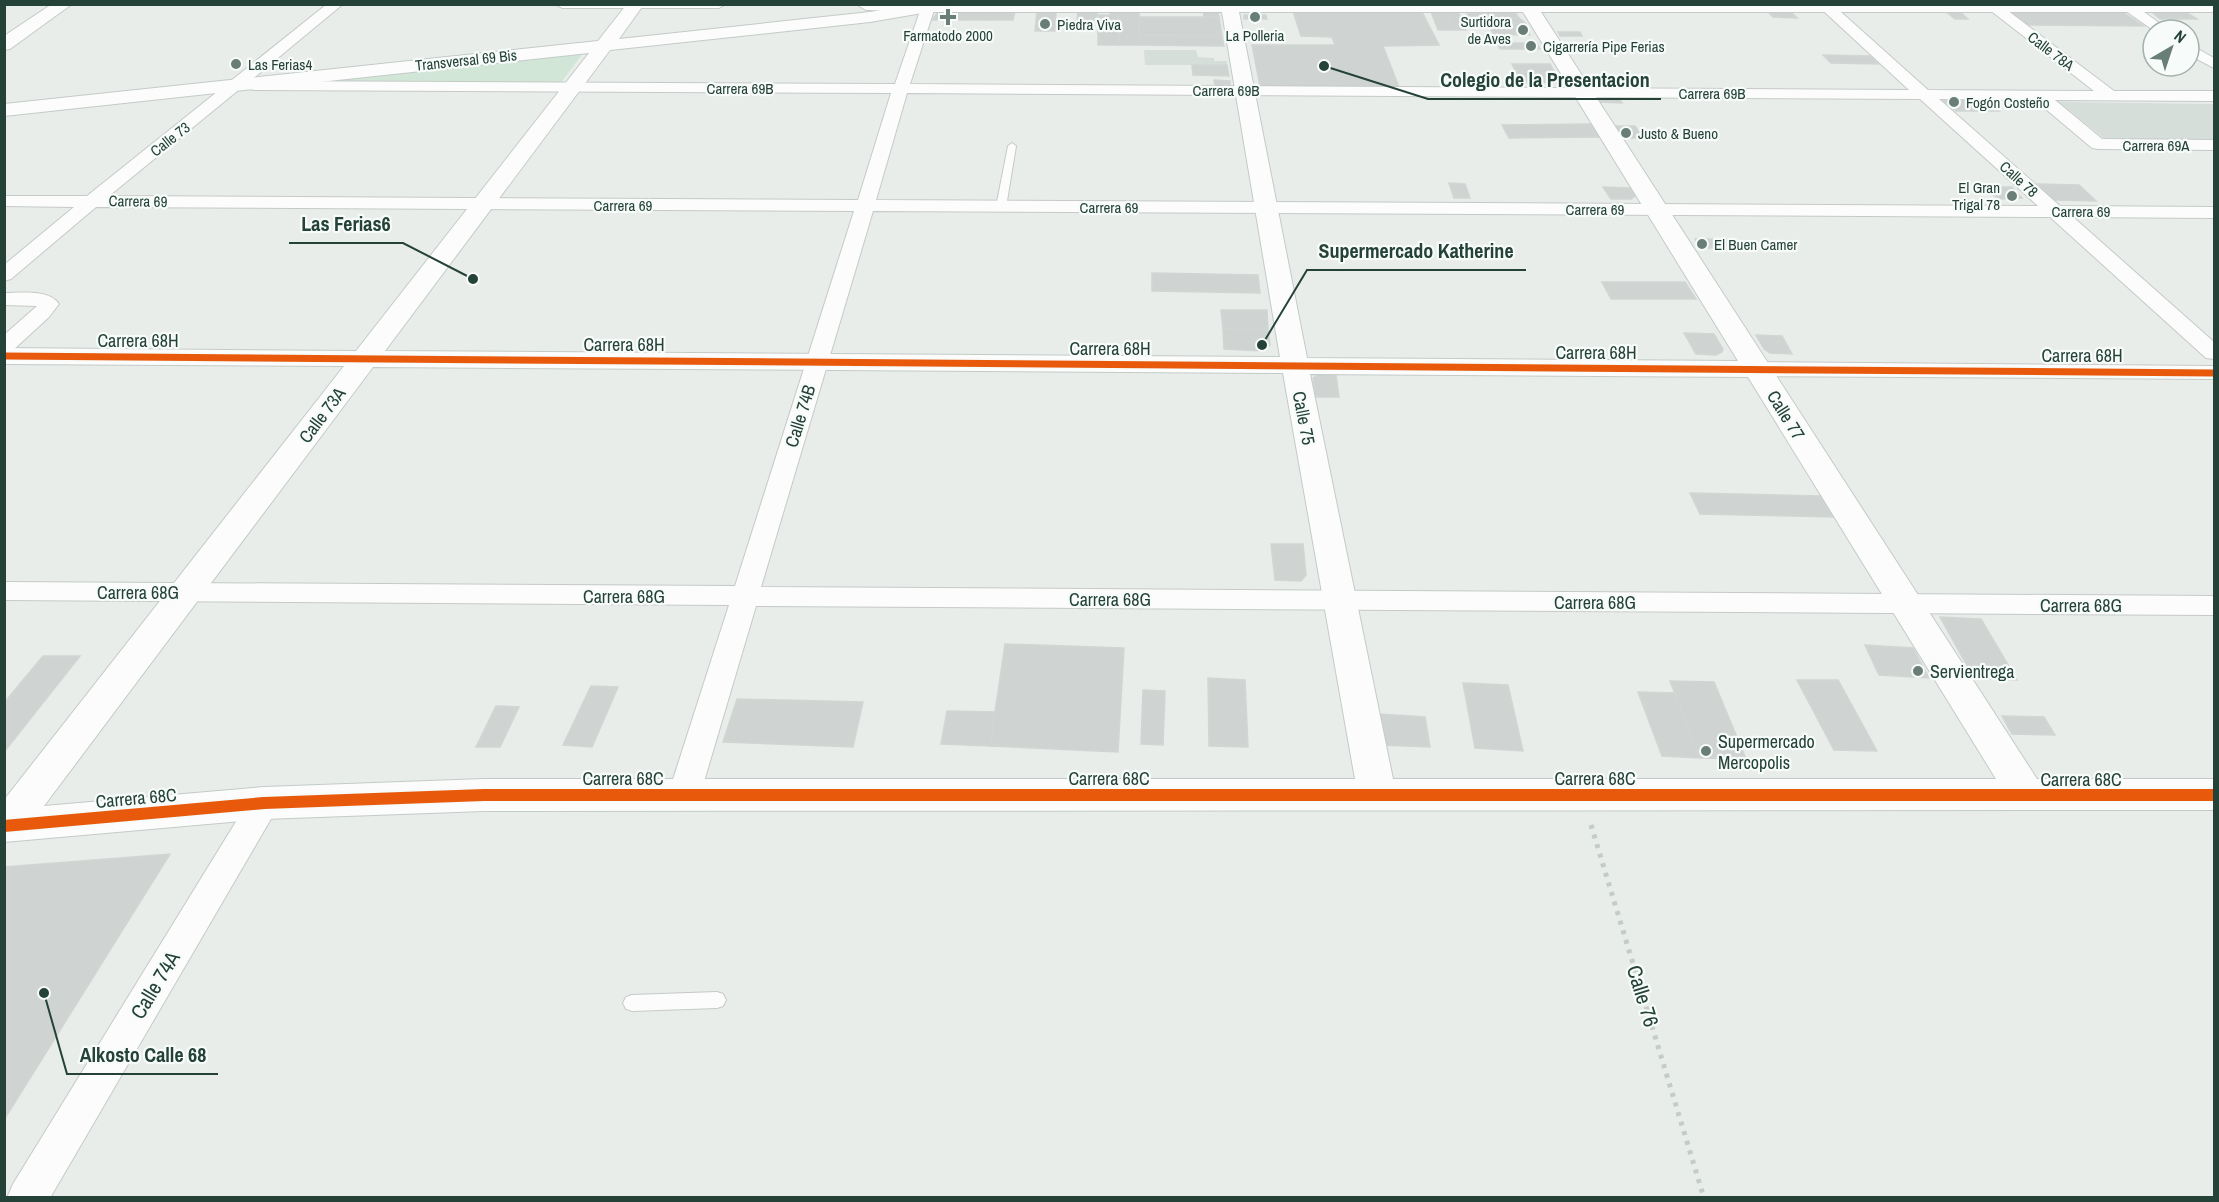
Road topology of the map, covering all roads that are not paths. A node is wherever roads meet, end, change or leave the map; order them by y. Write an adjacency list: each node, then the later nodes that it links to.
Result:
1 (39, 4): 16 (street)
2 (64, 4): 17 (street)
3 (336, 4): 21 (street, Calle 73)
4 (562, 4): 5 (street)
5 (636, 5): 6 (street); 18 (street, Calle 73A)
6 (718, 5)
7 (1230, 5): 8 (street, Transversal 69 Bis); 10 (street, Transversal 69 Bis); 24 (street, Calle 75)
8 (1527, 5): 9 (street, Transversal 69 Bis); 25 (street, Calle 77)
9 (1824, 5): 12 (street, Transversal 69 Bis); 26 (street, Calle 78)
10 (928, 6): 14 (street, Transversal 69 Bis); 23 (street, Calle 74B)
11 (2124, 6): 12 (street, Transversal 69 Bis); 13 (street, Transversal 69 Bis); 15 (street)
12 (1993, 7): 28 (street, Calle 78A)
13 (2214, 7)
14 (867, 9): 18 (street, Transversal 69 Bis)
15 (2143, 18)
16 (4, 27)
17 (4, 45)
18 (605, 46): 21 (street, Transversal 69 Bis); 22 (street, Calle 73A)
19 (2201, 56): 20 (street)
20 (2214, 64)
21 (238, 85): 22 (street, Carrera 69B); 30 (street, Transversal 69 Bis); 33 (street, Calle 73)
22 (573, 87): 23 (street, Carrera 69B); 35 (street, Calle 73A)
23 (901, 88): 24 (street, Carrera 69B); 36 (street, Calle 74B)
24 (1245, 90): 25 (street, Carrera 69B); 38 (street, Calle 75)
25 (1582, 92): 26 (street, Carrera 69B); 39 (street, Calle 77)
26 (1923, 94): 27 (street, Carrera 69B); 40 (street, Calle 78)
27 (2039, 95): 28 (street, Carrera 69B); 31 (street, Carrera 69A)
28 (2110, 95): 29 (street, Carrera 69B)
29 (2214, 96)
30 (4, 110)
31 (2214, 145)
32 (1012, 146): 37 (lane)
33 (93, 200): 34 (street, Carrera 69); 35 (street, Carrera 69); 42 (street, Calle 73)
34 (4, 201)
35 (484, 204): 36 (street, Carrera 69); 47 (street, Calle 73A)
36 (865, 206): 37 (street, Carrera 69); 48 (street, Calle 74B)
37 (1001, 207): 38 (street, Carrera 69)
38 (1266, 208): 39 (street, Carrera 69); 49 (street, Calle 75)
39 (1656, 210): 40 (street, Carrera 69); 50 (street, Calle 77)
40 (2055, 211): 41 (street, Carrera 69); 45 (street, Calle 78)
41 (2214, 212)
42 (4, 275)
43 (4, 299): 44 (street)
44 (4, 346)
45 (2214, 353)
46 (4, 356): 47 (street, Carrera 68H)
47 (365, 358): 48 (street, Carrera 68H); 53 (street, Calle 73A)
48 (817, 362): 49 (street, Carrera 68H); 54 (street, Calle 74B)
49 (1294, 366): 50 (street, Carrera 68H); 55 (street, Calle 75)
50 (1757, 369): 51 (street, Carrera 68H); 56 (street, Calle 77)
51 (2214, 373)
52 (4, 591): 53 (street, Carrera 68G)
53 (186, 593): 54 (street, Carrera 68G); 63 (street, Calle 73A)
54 (745, 596): 55 (street, Carrera 68G); 58 (street, Calle 74B)
55 (1339, 600): 56 (street, Carrera 68G); 59 (street, Calle 75)
56 (1906, 604): 57 (street, Carrera 68G); 60 (street, Calle 77)
57 (2214, 606)
58 (684, 795): 59 (street, Carrera 68C); 62 (street, Carrera 68C)
59 (1377, 795): 60 (street, Carrera 68C)
60 (2026, 795): 61 (street, Carrera 68C)
61 (2214, 795)
62 (264, 803): 63 (street, Carrera 68C); 66 (street, Calle 74A)
63 (6, 826)
64 (717, 1000): 65 (lane)
65 (632, 1003)
66 (27, 1197)

